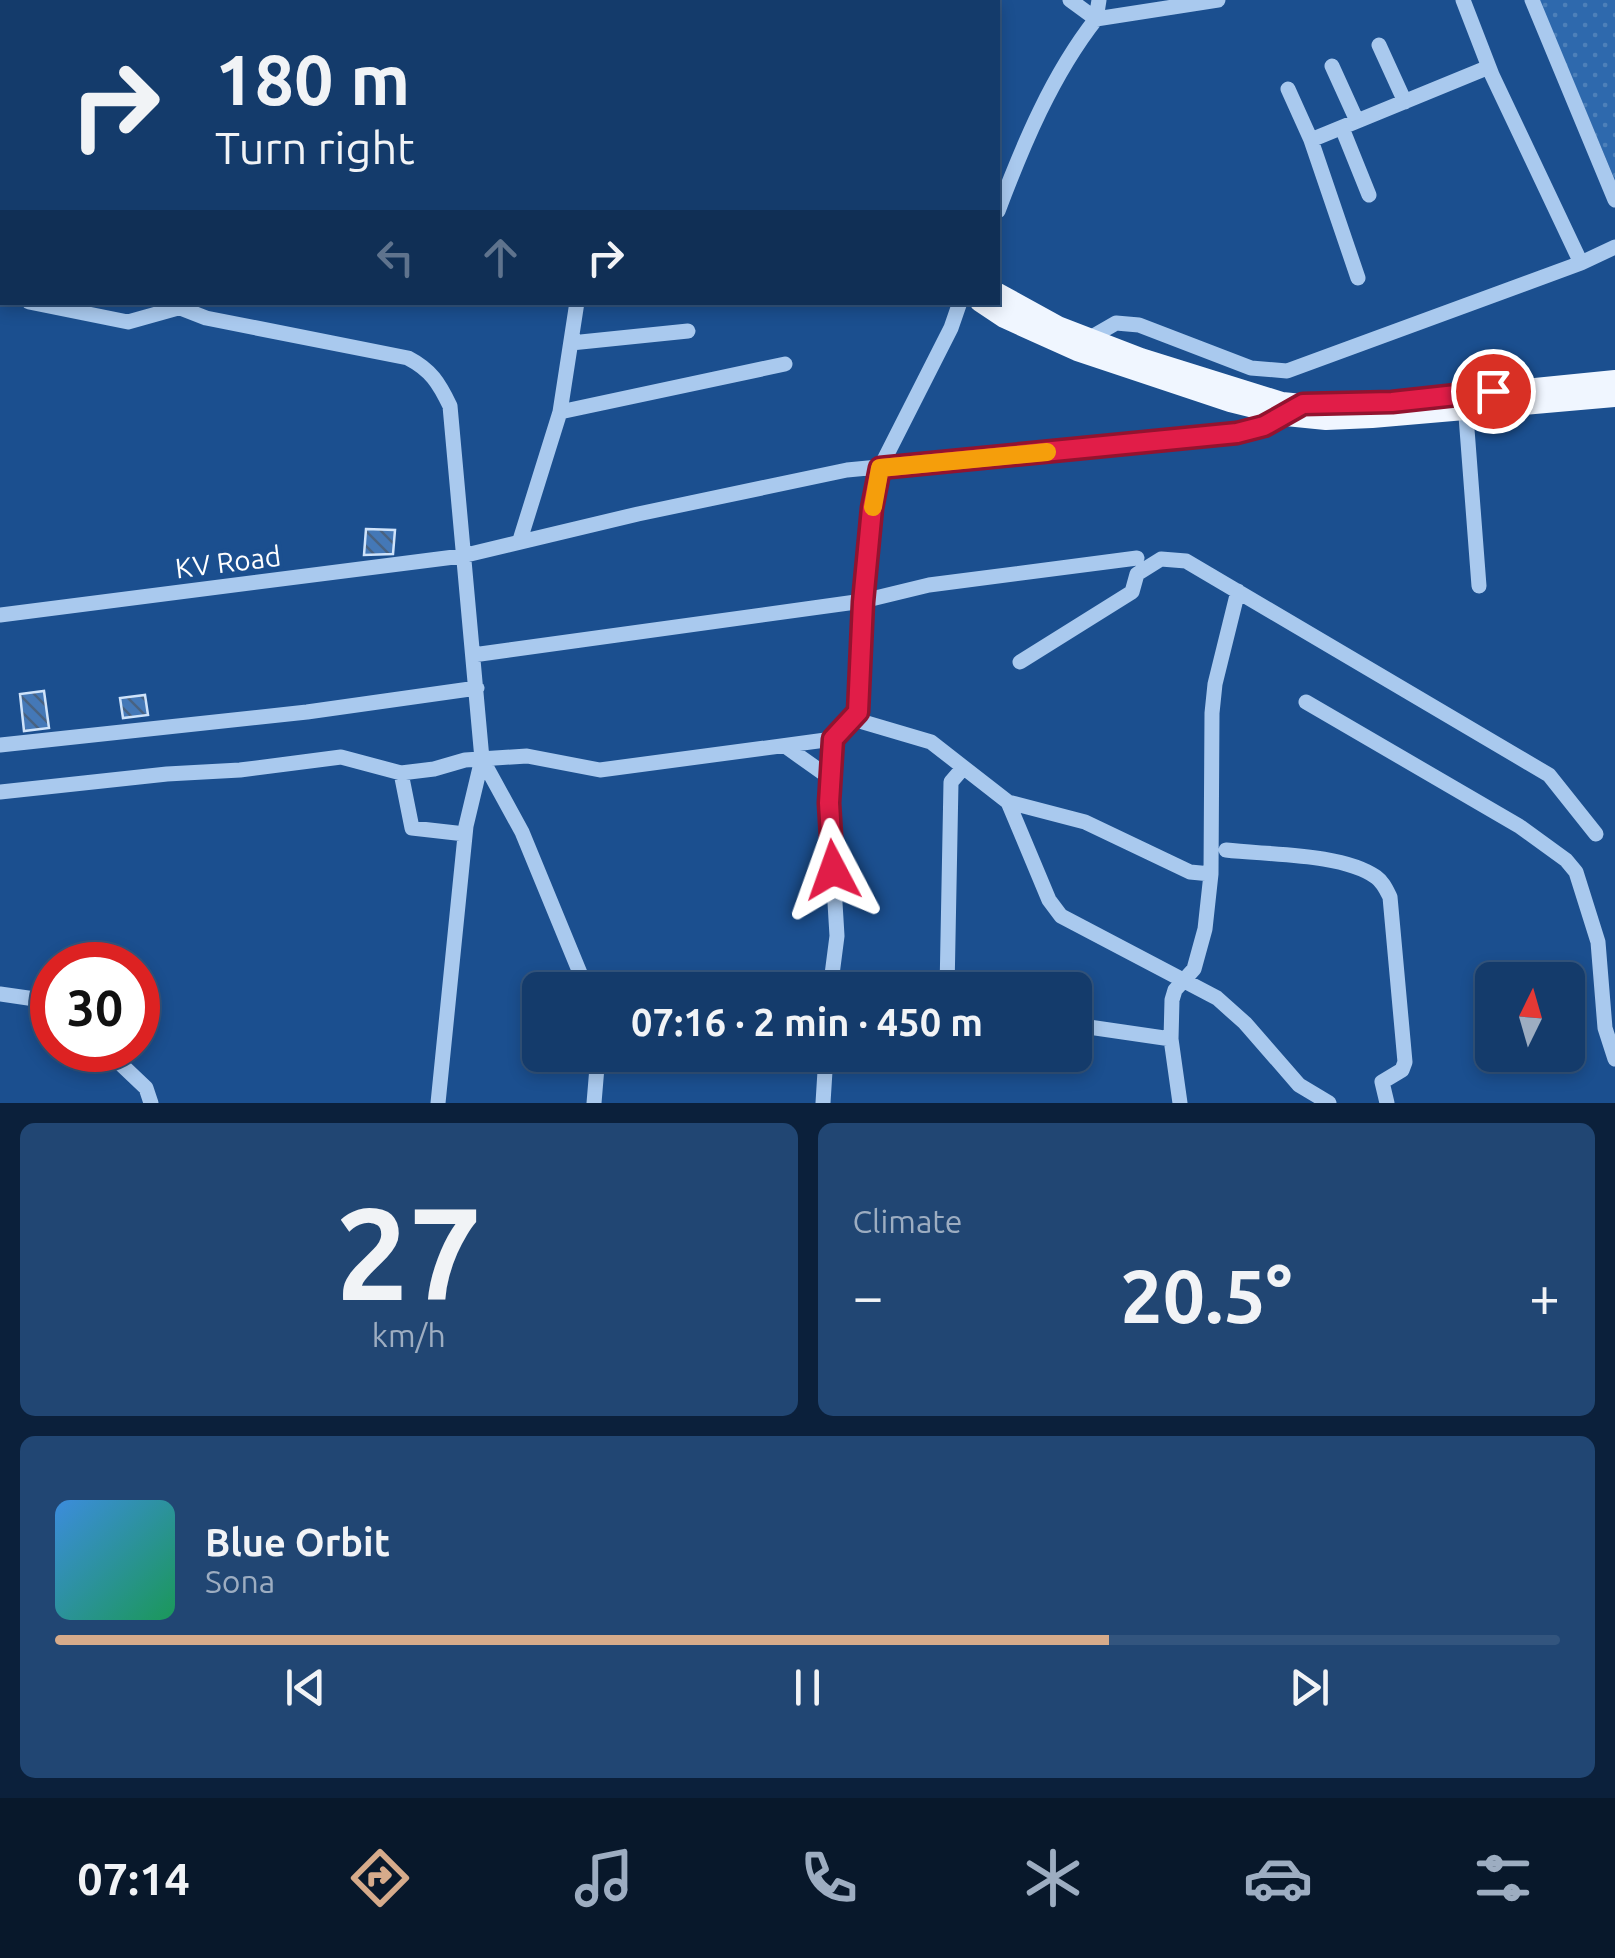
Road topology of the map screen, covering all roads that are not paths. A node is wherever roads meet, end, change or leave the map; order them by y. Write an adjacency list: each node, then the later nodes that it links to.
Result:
1 (1070, 0): 6 (street)
2 (1099, 0): 6 (street)
3 (1218, 0): 6 (street)
4 (1463, 0): 9 (street)
5 (1532, 0): 15 (street)
6 (1096, 19): 16 (street)
7 (1379, 45): 11 (street)
8 (1332, 66): 12 (street)
9 (1490, 68): 11 (street); 18 (street)
10 (1288, 88): 13 (street)
11 (1405, 102): 12 (street)
12 (1350, 124): 13 (street); 14 (street)
13 (1311, 140): 19 (street)
14 (1369, 195)
15 (1615, 200)
16 (1000, 202)
17 (1615, 247): 18 (street)
18 (1581, 263): 27 (street)
19 (1358, 278)
20 (1000, 294): 27 (main road)
21 (44, 305): 22 (street)
22 (171, 305): 36 (street)
23 (577, 305): 28 (street)
24 (959, 305): 34 (street)
25 (984, 305): 32 (main road)
26 (688, 332): 28 (street)
27 (1090, 338): 32 (main road)
28 (571, 343): 33 (street)
29 (785, 364): 33 (street)
30 (1613, 388): 31 (main road)
31 (1464, 402): 32 (main road); 38 (street)
32 (1295, 410): 34 (street, KV Road)
33 (560, 412): 35 (street)
34 (880, 468): 35 (street, KV Road); 40 (street)
35 (520, 540): 36 (street, KV Road)
36 (462, 556): 41 (street, KV Road); 42 (street)
37 (1138, 558): 40 (street)
38 (1479, 586)
39 (1238, 591): 43 (street); 57 (street); 59 (street)
40 (863, 602): 42 (street); 46 (street)
41 (0, 615)
42 (472, 655): 44 (street)
43 (1020, 662)
44 (476, 688): 48 (street); 50 (street)
45 (1306, 702): 68 (street)
46 (853, 719): 47 (street); 51 (street)
47 (833, 739): 49 (street); 53 (street)
48 (0, 745)
49 (785, 746): 50 (street); 53 (street)
50 (482, 759): 52 (street); 56 (street); 60 (street)
51 (964, 768): 55 (street); 62 (street)
52 (401, 773): 54 (street); 56 (street)
53 (830, 778): 61 (street)
54 (0, 792)
55 (1008, 802): 59 (street); 63 (street)
56 (465, 834): 73 (street)
57 (1596, 834)
58 (1226, 850): 78 (street)
59 (1211, 874): 63 (street)
60 (580, 972)
61 (832, 972)
62 (946, 972)
63 (1187, 980): 67 (street); 77 (street)
64 (0, 994): 65 (street)
65 (30, 998)
66 (1092, 1027): 67 (street)
67 (1171, 1039): 76 (street)
68 (1615, 1058)
69 (130, 1072): 72 (street)
70 (597, 1072): 74 (street)
71 (825, 1072): 75 (street)
72 (151, 1103)
73 (438, 1103)
74 (594, 1103)
75 (823, 1103)
76 (1180, 1103)
77 (1328, 1103)
78 (1387, 1103)

